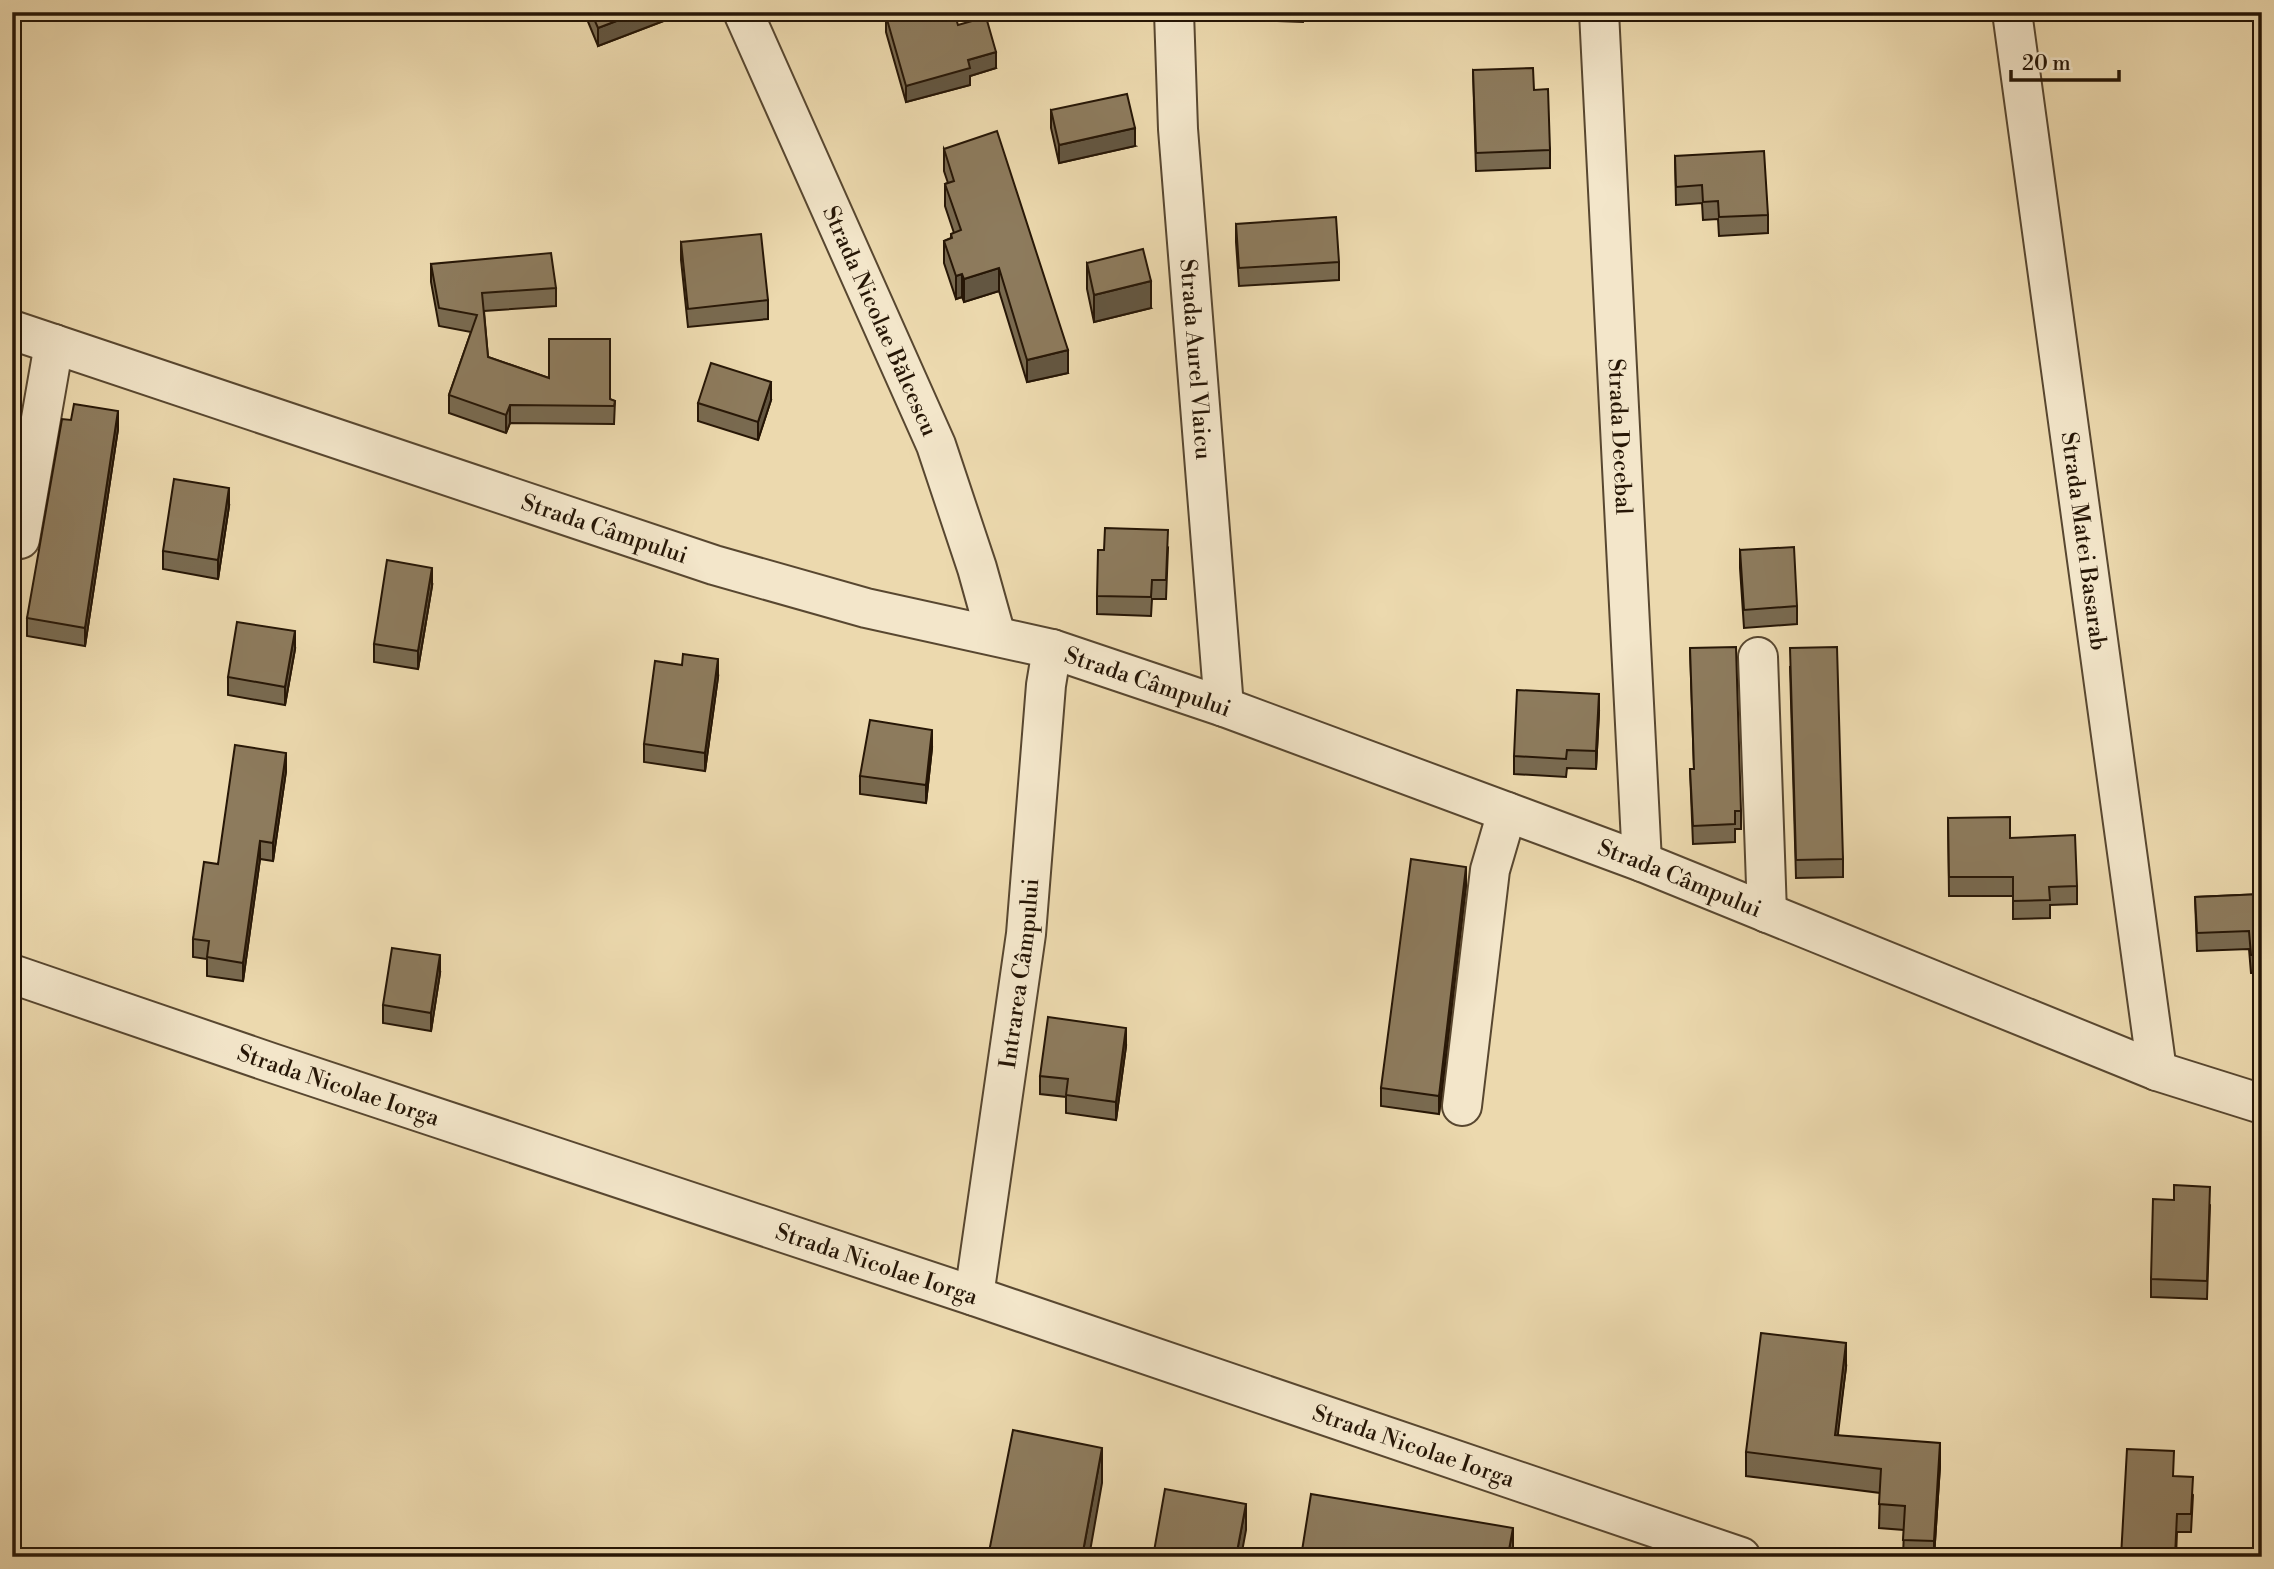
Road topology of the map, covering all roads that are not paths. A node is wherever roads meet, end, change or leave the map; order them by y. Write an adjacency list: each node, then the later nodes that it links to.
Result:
1 (743, 12): 8 (street, Strada Nicolae Bălcescu)
2 (1174, 12): 11 (street, Strada Aurel Vlaicu)
3 (1599, 12): 13 (street, Strada Decebal)
4 (2012, 12): 16 (street, Strada Matei Basarab)
5 (12, 330): 6 (street, Strada Câmpului)
6 (54, 344): 7 (street); 8 (street, Strada Câmpului)
7 (20, 539)
8 (996, 636): 9 (street, Strada Câmpului)
9 (1052, 649): 11 (street, Strada Câmpului); 19 (street, Intrarea Câmpului)
10 (1758, 657): 14 (street)
11 (1224, 707): 12 (street, Strada Câmpului)
12 (1507, 812): 13 (street, Strada Câmpului); 18 (street)
13 (1642, 862): 14 (street, Strada Câmpului)
14 (1767, 913): 16 (street, Strada Câmpului)
15 (12, 974): 19 (street, Strada Nicolae Iorga)
16 (2157, 1071): 17 (street, Strada Câmpului)
17 (2262, 1104)
18 (1461, 1106)
19 (974, 1296): 20 (street, Strada Nicolae Iorga)
20 (1741, 1557)

